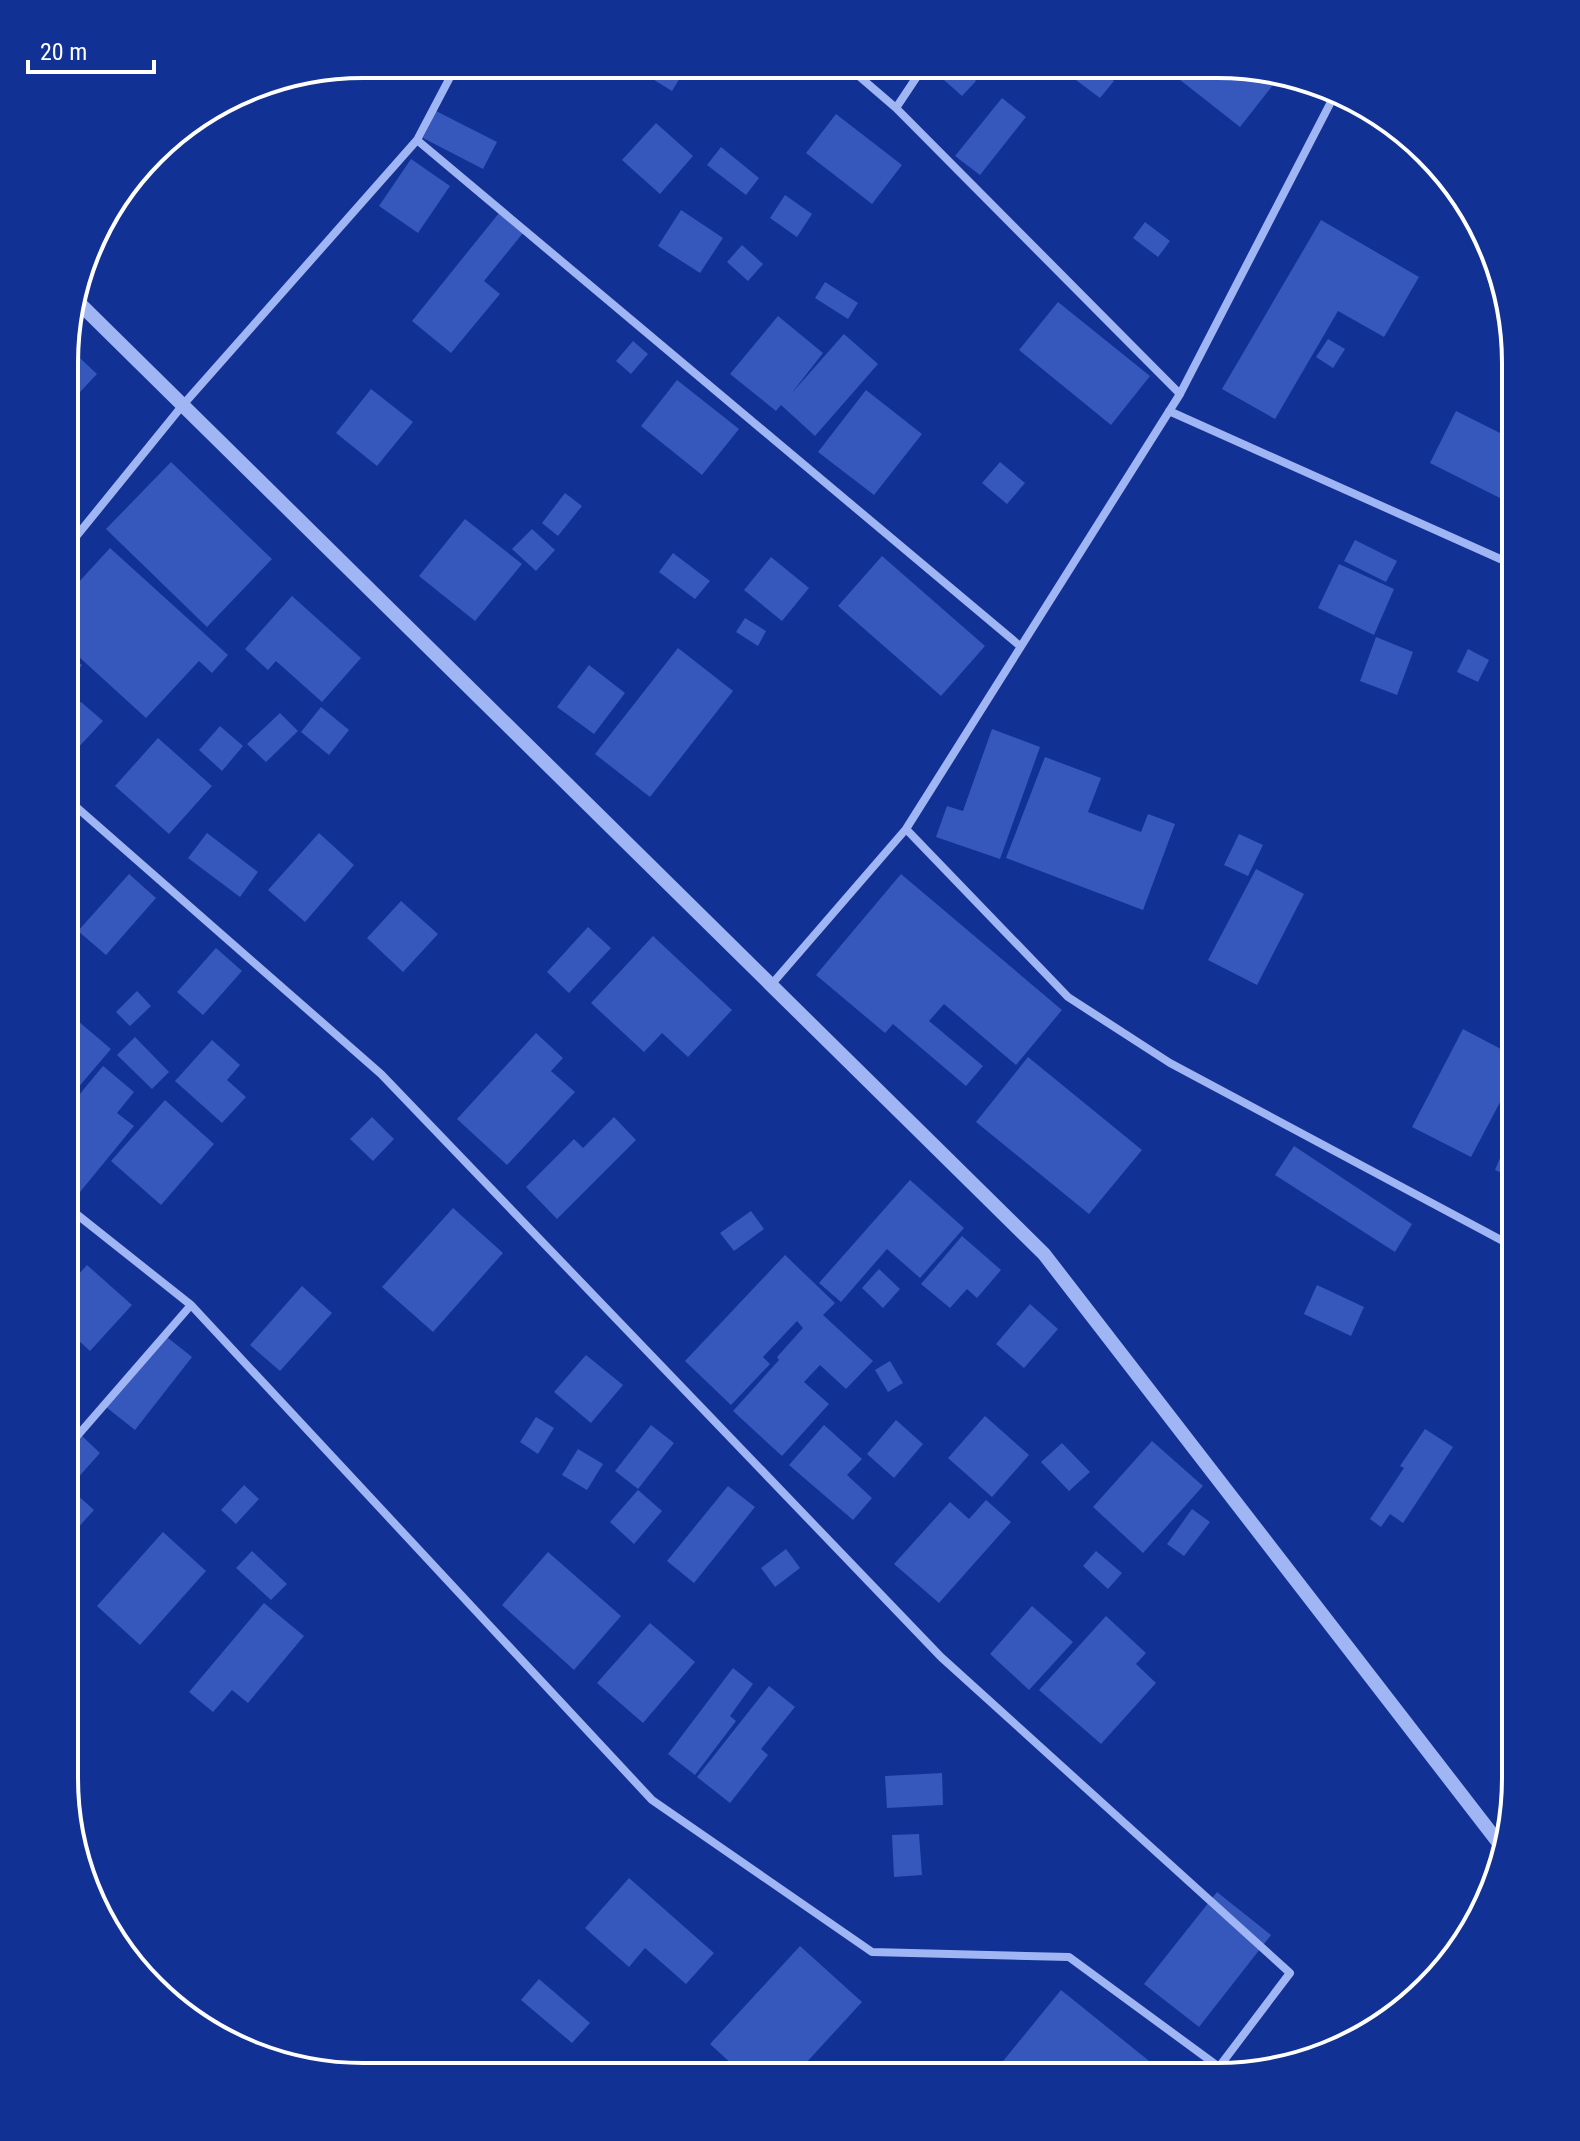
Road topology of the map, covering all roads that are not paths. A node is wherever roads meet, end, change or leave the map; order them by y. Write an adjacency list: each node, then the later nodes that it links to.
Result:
1 (862, 78): 5 (street)
2 (916, 78): 5 (street)
3 (449, 79): 6 (street)
4 (1331, 102): 8 (street)
5 (896, 108): 8 (street)
6 (417, 140): 9 (street); 13 (street)
7 (83, 307): 9 (street)
8 (1180, 394): 10 (street)
9 (182, 406): 11 (street); 16 (street)
10 (1169, 411): 12 (street); 13 (street)
11 (78, 534)
12 (1502, 560)
13 (1020, 646): 15 (street)
14 (78, 809): 23 (street)
15 (906, 829): 16 (street); 18 (street)
16 (771, 985): 21 (street)
17 (78, 1215): 19 (street)
18 (1502, 1241)
19 (191, 1305): 20 (street); 22 (street)
20 (78, 1435)
21 (1496, 1839)
22 (1214, 2063)
23 (1222, 2063)

